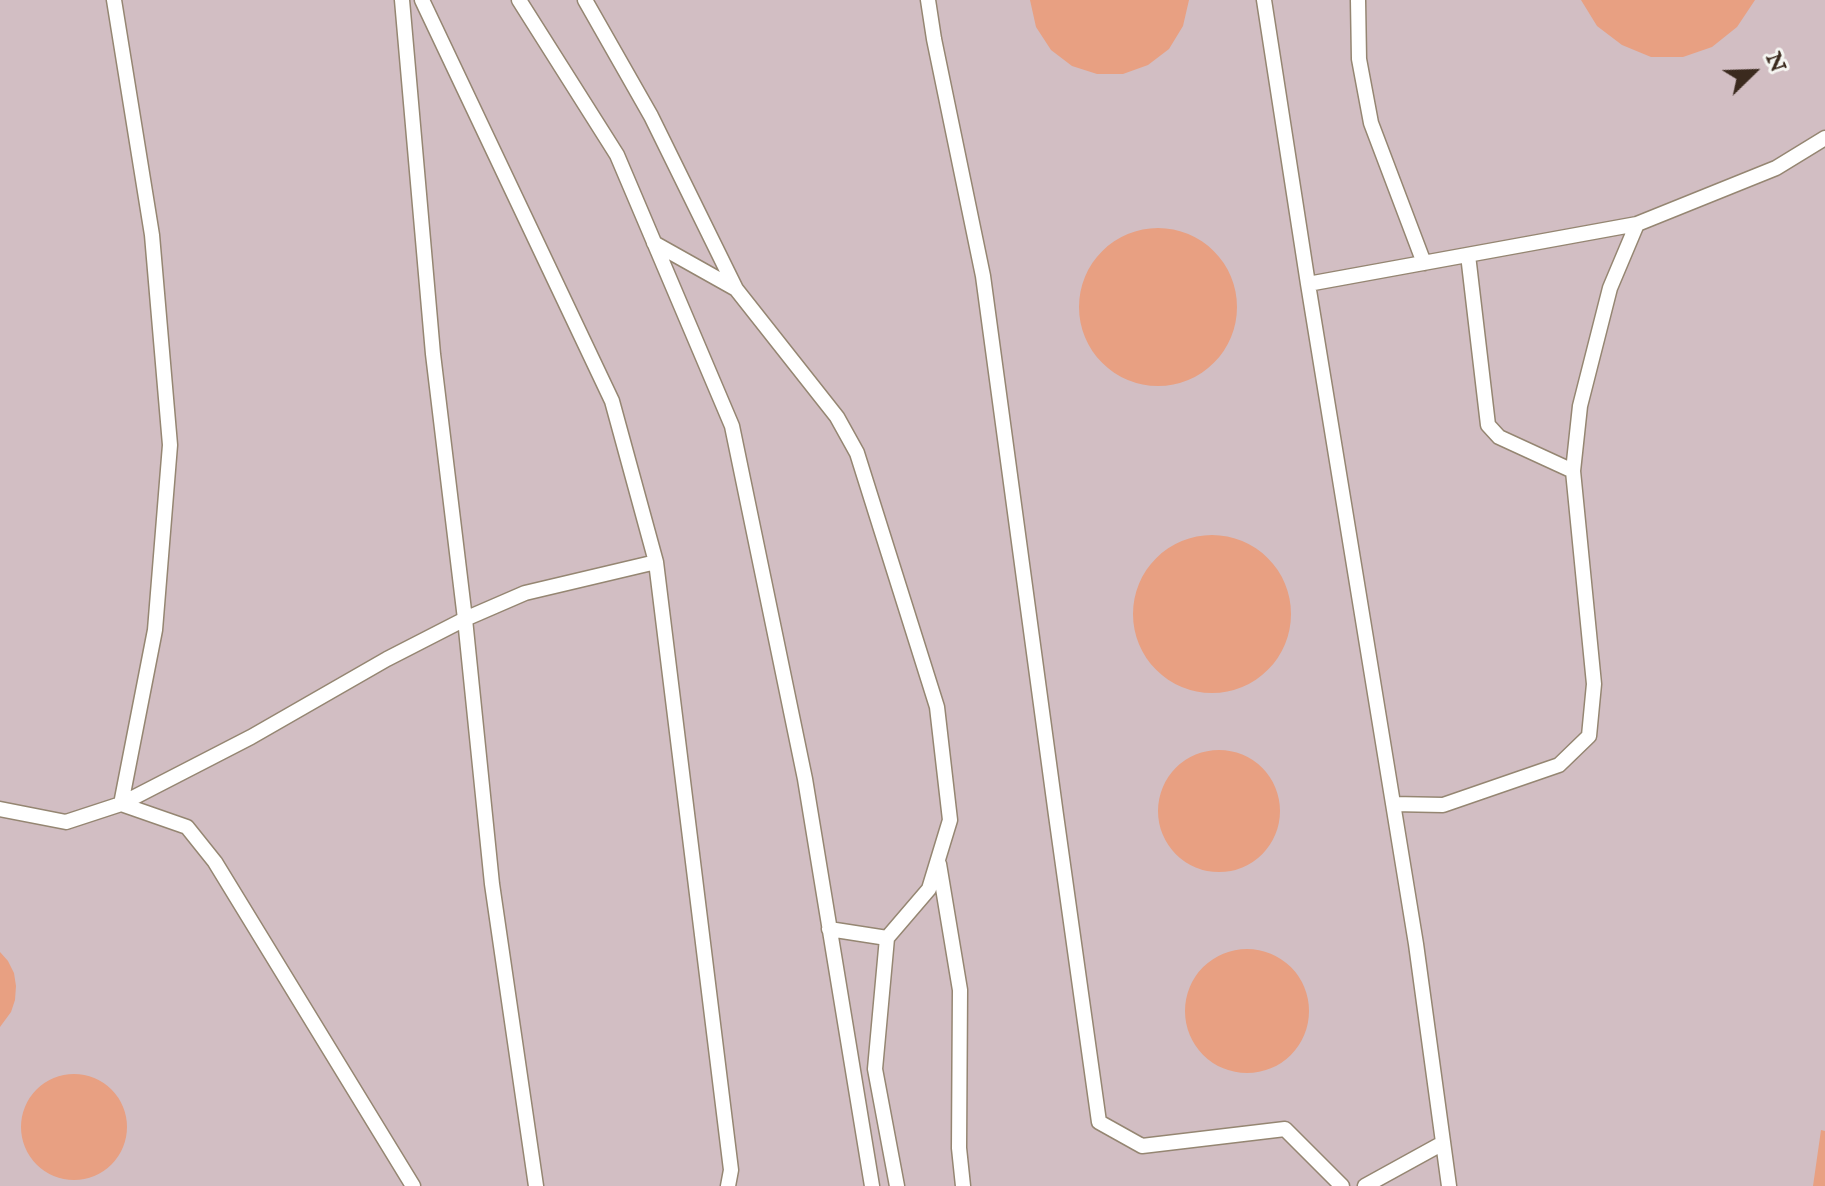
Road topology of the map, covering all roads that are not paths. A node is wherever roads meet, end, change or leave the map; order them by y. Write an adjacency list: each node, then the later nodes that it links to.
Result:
1 (114, 0): 19 (lane)
2 (402, 0): 18 (lane)
3 (422, 0): 17 (lane)
4 (519, 0): 11 (lane)
5 (585, 0): 15 (lane)
6 (928, 0): 32 (lane)
7 (1264, 0): 14 (lane)
8 (1358, 0): 13 (lane)
9 (1825, 138): 10 (lane)
10 (1637, 224): 12 (lane); 16 (lane)
11 (654, 243): 15 (lane); 23 (lane)
12 (1468, 255): 13 (lane); 16 (lane)
13 (1424, 263): 14 (lane)
14 (1308, 284): 20 (lane)
15 (736, 289): 22 (lane)
16 (1573, 471): 20 (lane)
17 (656, 562): 18 (lane); 28 (lane)
18 (465, 619): 19 (lane); 27 (lane)
19 (121, 804): 21 (lane); 26 (lane)
20 (1393, 804): 25 (lane)
21 (0, 809)
22 (938, 859): 24 (lane); 31 (lane)
23 (829, 929): 24 (lane); 29 (lane)
24 (887, 938): 30 (lane)
25 (1443, 1143): 33 (lane); 34 (lane)
26 (413, 1186)
27 (536, 1186)
28 (728, 1186)
29 (872, 1186)
30 (897, 1186)
31 (963, 1186)
32 (1342, 1186)
33 (1365, 1186)
34 (1449, 1186)

